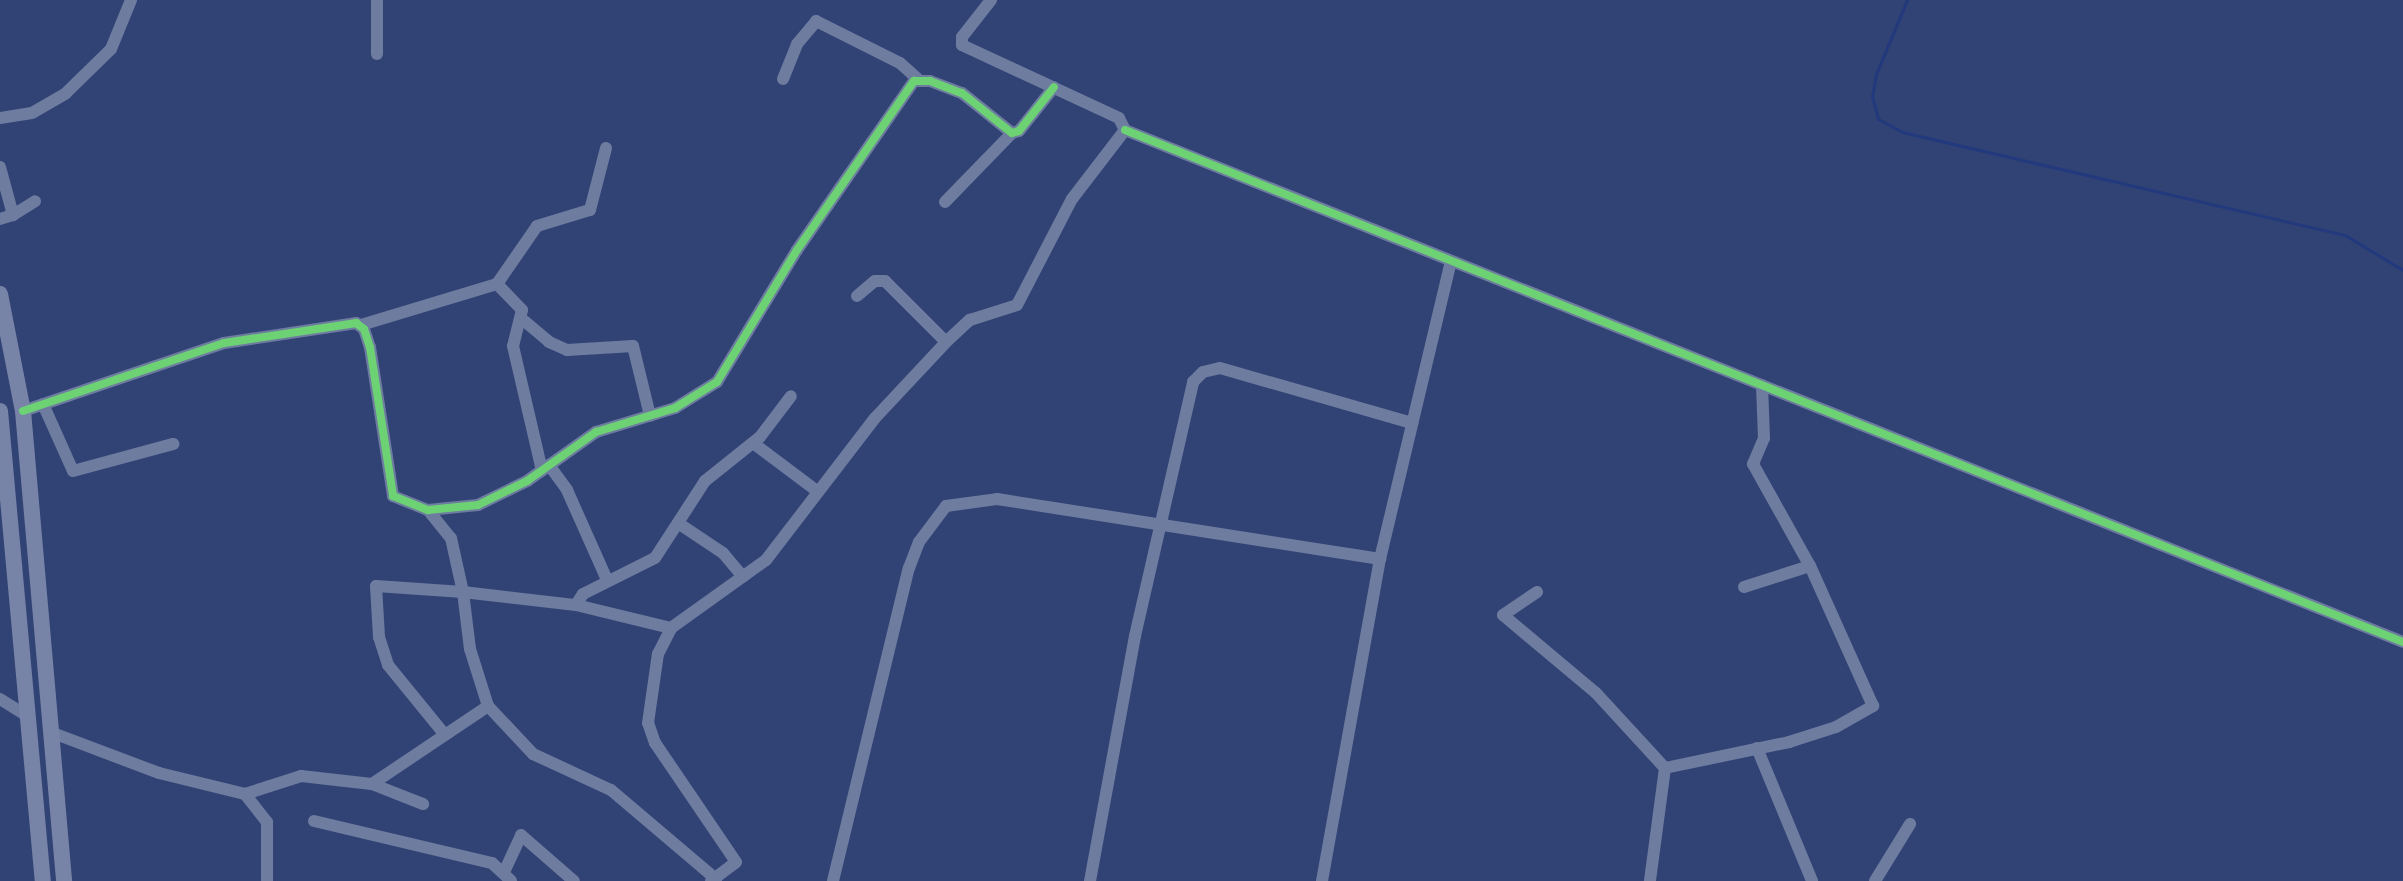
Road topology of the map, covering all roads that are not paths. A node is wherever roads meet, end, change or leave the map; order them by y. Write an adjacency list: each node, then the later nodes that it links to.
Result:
1 (131, 0): 8 (street)
2 (377, 0): 4 (street)
3 (991, 0): 7 (street)
4 (377, 54)
5 (783, 79): 6 (street)
6 (919, 80): 10 (street); 28 (street)
7 (1054, 87): 9 (street); 10 (street)
8 (0, 118)
9 (1125, 130): 16 (street); 22 (street)
10 (1012, 133): 14 (street)
11 (606, 148): 17 (street)
12 (0, 167): 15 (street)
13 (35, 201): 15 (street)
14 (945, 202)
15 (6, 217)
16 (1451, 261): 23 (street); 29 (street)
17 (497, 284): 20 (street); 21 (street)
18 (0, 294): 26 (main road)
19 (857, 296): 22 (street)
20 (522, 319): 28 (street); 32 (street)
21 (361, 325): 25 (street); 34 (street)
22 (946, 342): 33 (street)
23 (1762, 385): 38 (street); 46 (street)
24 (791, 396): 30 (street)
25 (43, 404): 26 (street); 31 (street)
26 (23, 411): 50 (main road)
27 (0, 413): 49 (main road)
28 (650, 416): 32 (street)
29 (1412, 423): 35 (street); 37 (street)
30 (753, 443): 33 (street); 36 (street)
31 (173, 444)
32 (546, 468): 34 (street); 40 (street)
33 (817, 491): 39 (street)
34 (428, 510): 42 (street)
35 (1159, 522): 37 (street); 65 (street); 66 (street)
36 (678, 523): 39 (street); 40 (street)
37 (1380, 559): 67 (street)
38 (1810, 566): 41 (street); 52 (street)
39 (743, 577): 45 (street)
40 (607, 580): 44 (street)
41 (1744, 587)
42 (463, 592): 44 (street); 48 (street); 51 (street)
43 (1537, 592): 53 (street)
44 (576, 605): 45 (street)
45 (671, 628): 60 (street)
46 (2403, 642)
47 (0, 699): 49 (street)
48 (488, 706): 51 (street); 60 (street)
49 (29, 717): 61 (main road)
50 (53, 733): 55 (street); 62 (main road)
51 (445, 735): 54 (street)
52 (1757, 748): 53 (street); 69 (street)
53 (1665, 768): 68 (street)
54 (372, 784): 55 (street); 56 (street)
55 (245, 794): 63 (street)
56 (423, 804)
57 (314, 821): 59 (street)
58 (1910, 824): 70 (street)
59 (508, 876): 64 (street)
60 (714, 880)
61 (43, 881)
62 (64, 881)
63 (267, 881)
64 (574, 881)
65 (833, 881)
66 (1090, 881)
67 (1322, 881)
68 (1650, 881)
69 (1812, 881)
70 (1875, 881)

